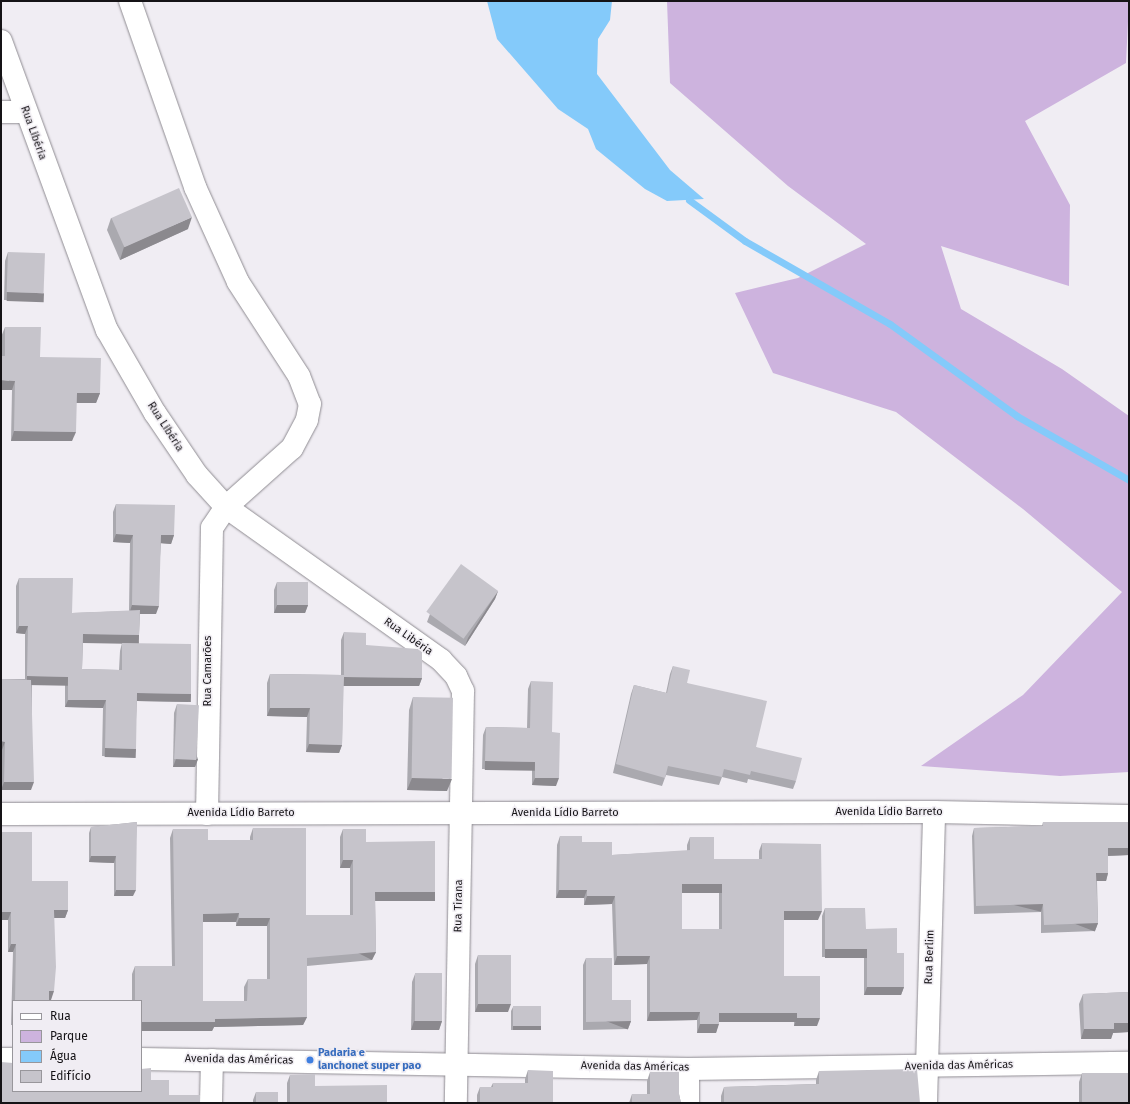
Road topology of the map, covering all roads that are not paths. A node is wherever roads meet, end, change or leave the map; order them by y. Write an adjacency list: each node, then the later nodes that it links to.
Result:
1 (130, 1): 5 (street)
2 (1, 41): 4 (street, Rua Libéria)
3 (1, 112): 4 (street)
4 (25, 112): 5 (street, Rua Libéria)
5 (226, 507): 6 (street, Rua Libéria); 10 (street, Rua Camarões)
6 (464, 709): 8 (street, Rua Tirana)
7 (934, 812): 8 (street, Avenida Lídio Barreto); 11 (street, Avenida Lídio Barreto); 18 (street, Rua Berlim)
8 (461, 813): 10 (street, Avenida Lídio Barreto); 16 (street, Rua Tirana)
9 (1, 814): 10 (street, Avenida Lídio Barreto)
10 (207, 814)
11 (1129, 816)
12 (1, 1059): 13 (street)
13 (12, 1059)
14 (142, 1059): 15 (street, Avenida das Américas)
15 (212, 1060): 16 (street, Avenida das Américas); 20 (street)
16 (457, 1063): 19 (street, Avenida das Américas); 21 (street, Rua Tirana)
17 (1129, 1063): 18 (street, Avenida das Américas)
18 (926, 1068): 19 (street, Avenida das Américas); 23 (street, Rua Berlim)
19 (688, 1069): 22 (street)
20 (211, 1103)
21 (456, 1103)
22 (688, 1103)
23 (926, 1103)

